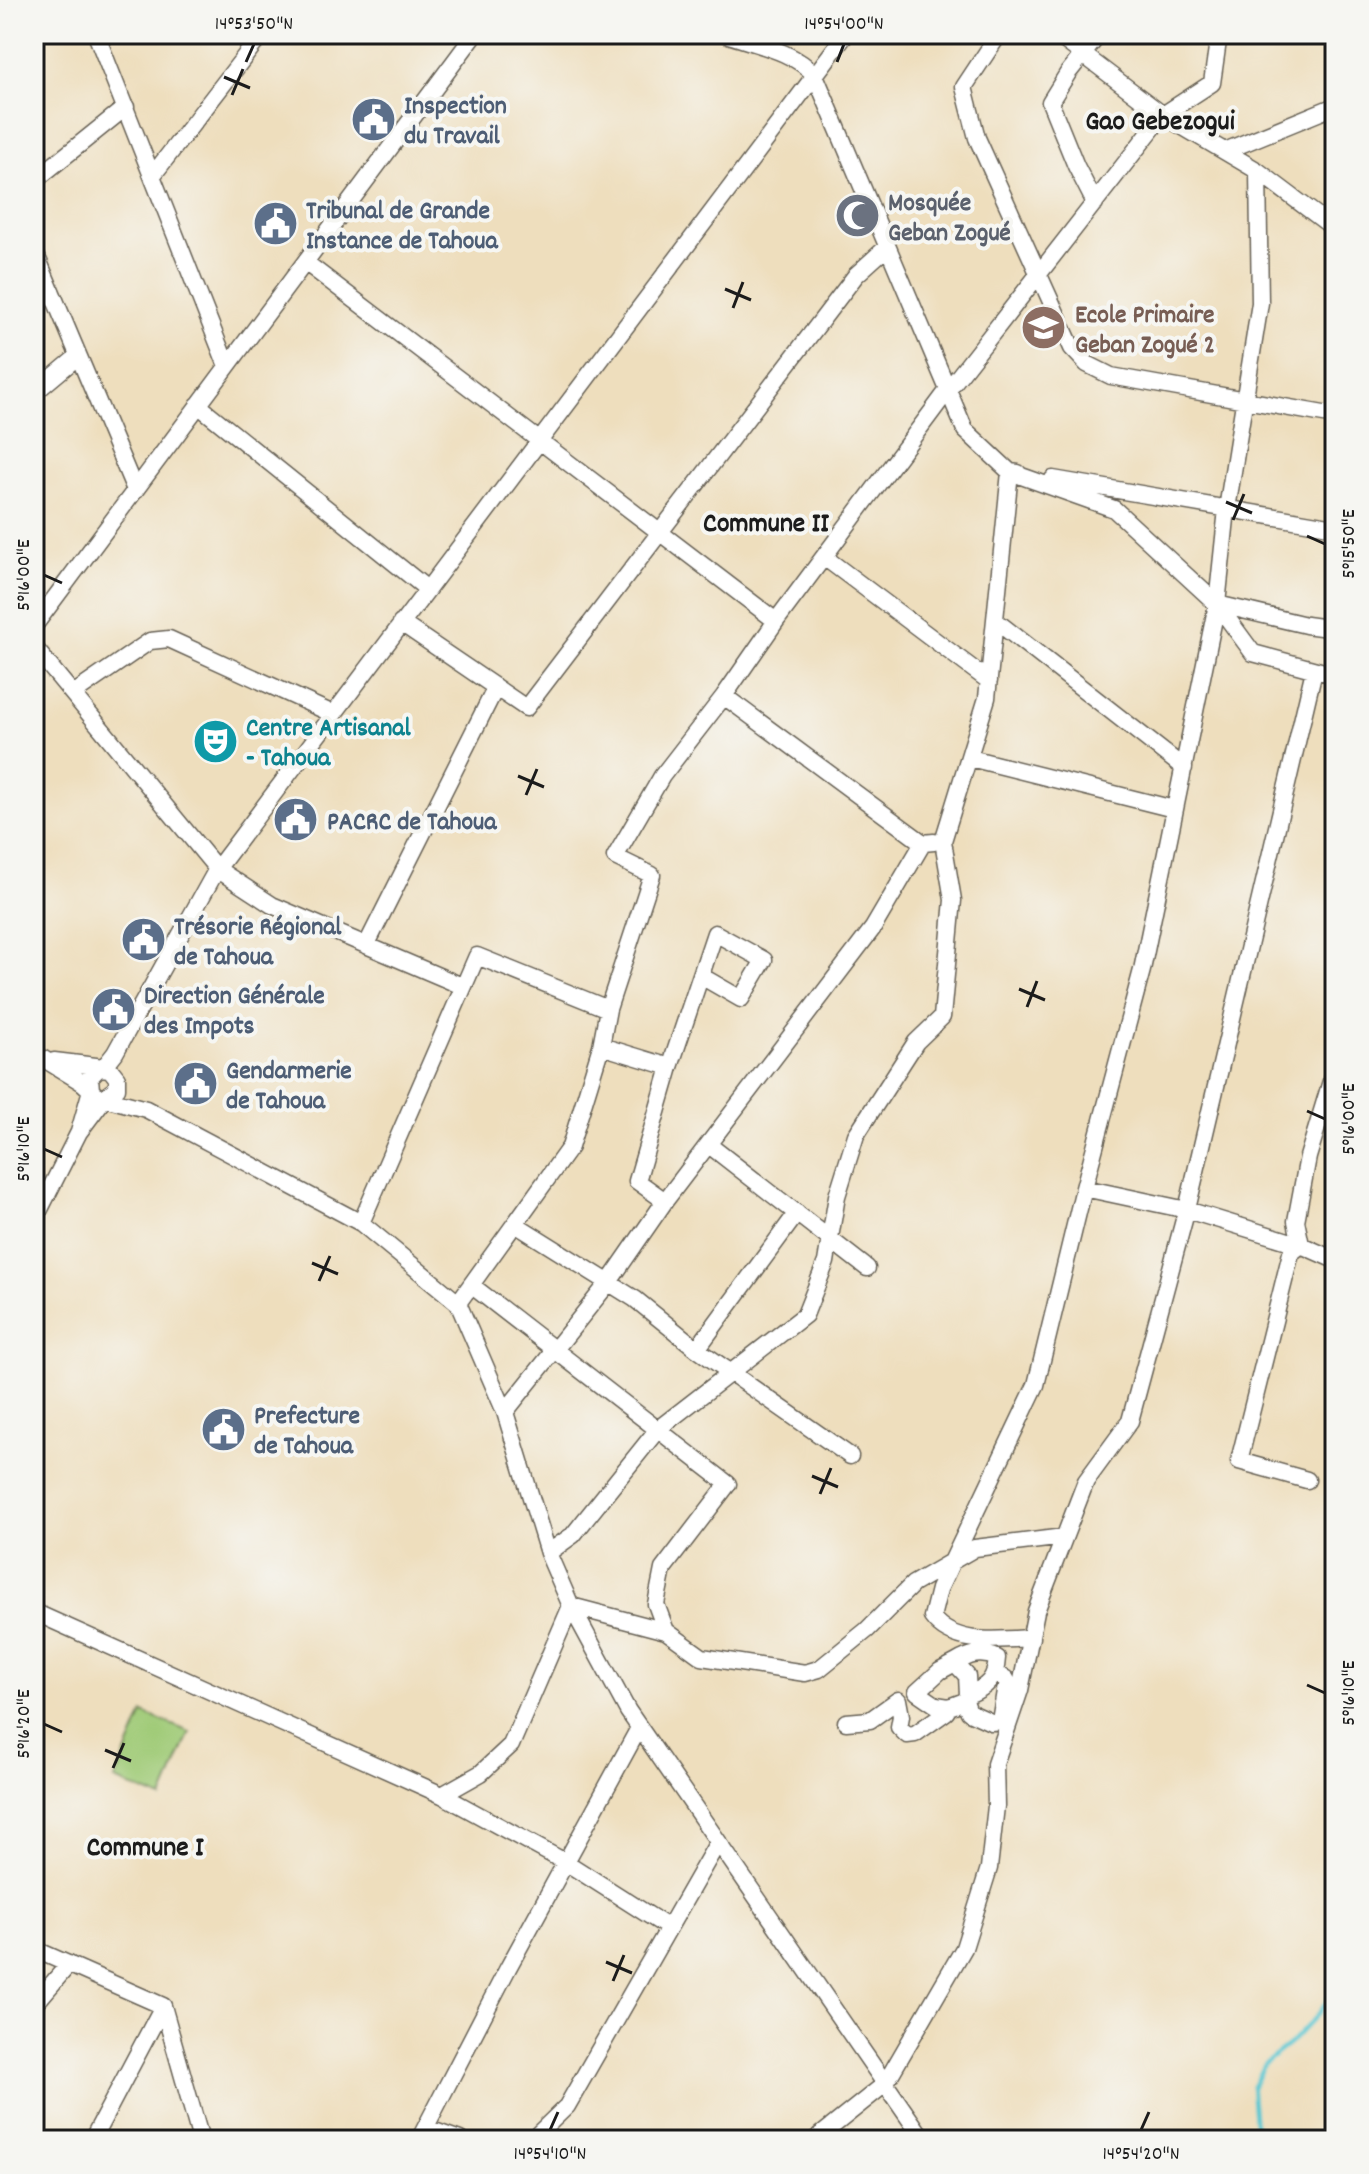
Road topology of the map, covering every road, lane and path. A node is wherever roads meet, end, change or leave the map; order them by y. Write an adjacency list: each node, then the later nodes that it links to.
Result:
1 (96, 34): 13 (street)
2 (262, 34): 17 (street)
3 (475, 34): 23 (street)
4 (846, 34): 11 (street)
5 (999, 34): 24 (street)
6 (1056, 34): 10 (street)
7 (1099, 34): 10 (street)
8 (1219, 34): 14 (street)
9 (731, 35): 11 (street)
10 (1084, 55): 14 (street); 19 (street)
11 (815, 75): 21 (street); 32 (street)
12 (1335, 106): 15 (street)
13 (126, 107): 17 (street); 18 (street)
14 (1163, 115): 15 (street); 19 (street)
15 (1225, 151): 16 (street)
16 (1258, 171): 20 (street); 29 (street)
17 (153, 175): 26 (street)
18 (34, 181)
19 (1095, 203): 24 (street)
20 (1335, 229)
21 (887, 247): 27 (street); 37 (street)
22 (34, 250): 25 (street)
23 (305, 262): 26 (street); 32 (street)
24 (1038, 275): 27 (street); 29 (street)
25 (77, 357): 28 (street); 34 (street)
26 (227, 366): 30 (street)
27 (948, 390): 33 (street); 38 (street)
28 (34, 393)
29 (1245, 399): 31 (street); 35 (street)
30 (198, 405): 34 (street); 39 (street)
31 (1335, 416)
32 (539, 440): 37 (street); 39 (street)
33 (1010, 472): 35 (street); 40 (street); 42 (street)
34 (135, 490): 44 (street)
35 (1227, 509): 36 (street); 40 (street)
36 (1335, 527)
37 (658, 531): 41 (street); 50 (street)
38 (824, 557): 41 (street); 49 (street)
39 (427, 589): 43 (street)
40 (1217, 604): 45 (street); 47 (street); 55 (street)
41 (776, 621): 52 (street)
42 (996, 621): 49 (street); 55 (street)
43 (401, 623): 50 (street); 53 (street)
44 (34, 626)
45 (1335, 629)
46 (34, 647): 51 (street)
47 (1314, 670): 48 (street); 74 (street)
48 (1335, 675)
49 (989, 681): 54 (street)
50 (495, 689): 60 (street)
51 (73, 694): 53 (street); 59 (street)
52 (724, 696): 58 (street); 63 (street)
53 (333, 714): 59 (street)
54 (970, 758): 56 (street); 57 (street)
55 (1184, 768): 56 (street)
56 (1174, 809): 72 (street)
57 (943, 841): 58 (street); 79 (street)
58 (923, 843): 71 (street)
59 (217, 869): 60 (street); 68 (street)
60 (367, 944): 62 (street)
61 (701, 976): 66 (street)
62 (462, 986): 63 (street); 77 (street)
63 (608, 1009): 64 (street)
64 (601, 1046): 66 (street); 78 (street)
65 (41, 1057): 68 (street); 69 (street)
66 (670, 1067): 73 (street)
67 (1335, 1068): 80 (street)
68 (110, 1073): 69 (street); 69 (street); 70 (street)
69 (98, 1093): 70 (street); 76 (street)
70 (146, 1109): 77 (street)
71 (709, 1145): 73 (street); 75 (street)
72 (1084, 1188): 74 (street); 95 (street)
73 (665, 1201): 83 (street)
74 (1187, 1210): 80 (street); 93 (street)
75 (797, 1213): 79 (street); 86 (street)
76 (34, 1221)
77 (361, 1223): 85 (street)
78 (515, 1224): 83 (street); 84 (street)
79 (830, 1238): 82 (street); 88 (street)
80 (1301, 1245): 81 (street); 92 (street)
81 (1335, 1260)
82 (867, 1268)
83 (609, 1282): 86 (street); 87 (street)
84 (471, 1285): 85 (street); 87 (street)
85 (458, 1303): 89 (street)
86 (697, 1349): 88 (street)
87 (557, 1350): 89 (street); 90 (street)
88 (730, 1371): 90 (street); 91 (street)
89 (505, 1412): 94 (street)
90 (658, 1429): 94 (street); 98 (street)
91 (850, 1456)
92 (1307, 1480)
93 (1064, 1537): 95 (street); 99 (street)
94 (548, 1553): 96 (street)
95 (952, 1562): 98 (street); 99 (street)
96 (571, 1606): 98 (street); 108 (street); 110 (street)
97 (34, 1612): 110 (street)
98 (666, 1631)
99 (1031, 1638): 109 (street)
100 (955, 1663): 101 (street); 102 (street); 103 (street)
101 (996, 1674): 103 (street); 106 (street)
102 (917, 1692): 104 (street); 105 (street)
103 (966, 1698): 105 (street); 106 (street)
104 (898, 1700): 105 (street); 107 (street)
105 (949, 1707)
106 (1000, 1721): 109 (street)
107 (846, 1722)
108 (639, 1728): 111 (street); 112 (street)
109 (995, 1764): 118 (street)
110 (442, 1795): 112 (street)
111 (718, 1842): 113 (street); 118 (street)
112 (567, 1863): 113 (street); 119 (street)
113 (669, 1928): 123 (street)
114 (34, 1949): 115 (street)
115 (69, 1964): 116 (street); 117 (street)
116 (34, 2005)
117 (163, 2006): 120 (street); 121 (street)
118 (885, 2084): 124 (street); 125 (street)
119 (423, 2134): 122 (street)
120 (92, 2140)
121 (201, 2140)
122 (460, 2140)
123 (532, 2140)
124 (815, 2140)
125 (924, 2140)

